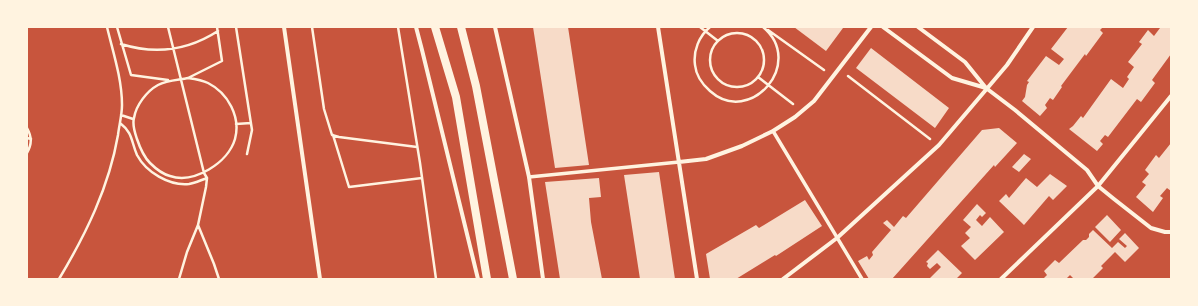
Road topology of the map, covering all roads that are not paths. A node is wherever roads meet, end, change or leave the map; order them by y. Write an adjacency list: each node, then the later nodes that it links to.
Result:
1 (284, 27): 19 (street)
2 (416, 27): 20 (street)
3 (435, 27): 21 (main road)
4 (461, 27): 22 (main road)
5 (496, 27): 15 (street)
6 (658, 27): 14 (street)
7 (871, 27): 13 (street)
8 (883, 27): 11 (street)
9 (918, 27): 11 (street)
10 (1033, 27): 11 (street)
11 (986, 88): 16 (street); 18 (street)
12 (1171, 96): 16 (street)
13 (773, 131): 14 (street); 18 (street)
14 (679, 162): 15 (street); 24 (street)
15 (529, 177): 23 (street)
16 (1098, 186): 17 (street); 27 (street)
17 (1171, 232)
18 (838, 238): 25 (street); 26 (street)
19 (320, 279)
20 (478, 279)
21 (487, 279)
22 (513, 279)
23 (543, 279)
24 (697, 279)
25 (784, 279)
26 (862, 279)
27 (1001, 279)

